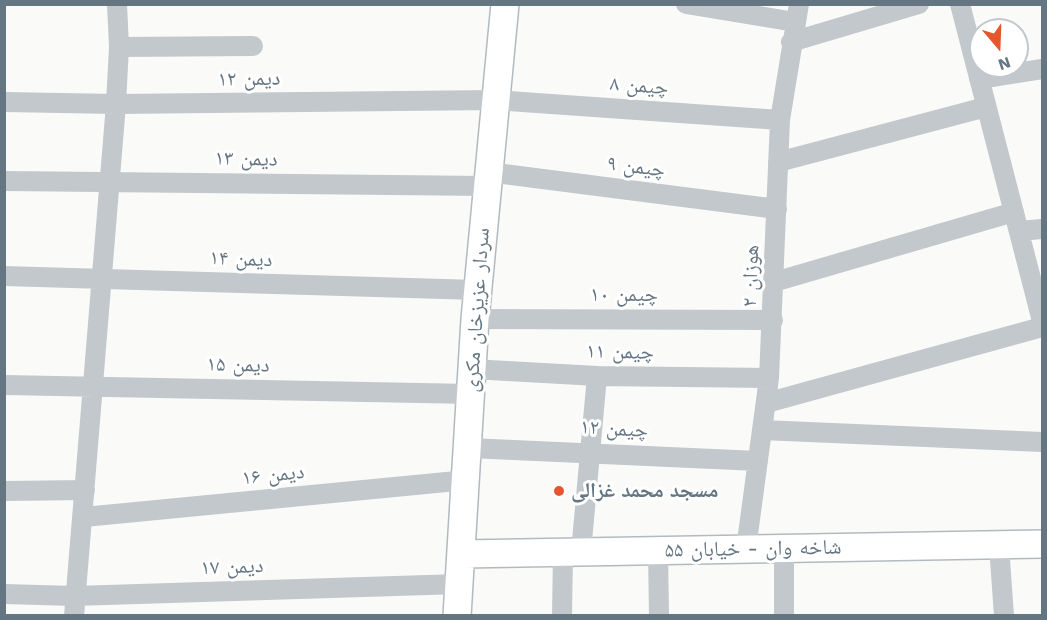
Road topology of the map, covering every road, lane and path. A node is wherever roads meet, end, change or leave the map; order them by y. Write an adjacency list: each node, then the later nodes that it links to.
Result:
1 (117, 4): 9 (street)
2 (505, 4): 12 (street, سردار عزیزخان مکری)
3 (686, 4): 6 (street)
4 (919, 4): 7 (street)
5 (960, 4): 11 (street)
6 (797, 14): 7 (street, هوزان ۲)
7 (791, 42): 16 (street, هوزان ۲)
8 (253, 46): 9 (street)
9 (119, 47): 14 (street)
10 (1042, 69): 11 (street)
11 (979, 79): 15 (street)
12 (494, 100): 14 (street, دیمن ۱۲); 16 (street, چیمن ۸); 18 (street, سردار عزیزخان مکری)
13 (4, 102): 14 (street, دیمن ۱۲)
14 (116, 104): 20 (street)
15 (986, 107): 17 (street); 22 (street)
16 (780, 120): 17 (street, هوزان ۲)
17 (778, 162): 21 (street, هوزان ۲)
18 (488, 179): 20 (street, دیمن ۱۳); 21 (street, چیمن ۹); 27 (street, سردار عزیزخان مکری)
19 (4, 181): 20 (street, دیمن ۱۳)
20 (110, 181): 25 (street)
21 (777, 209): 26 (street, هوزان ۲)
22 (1017, 222): 23 (street); 26 (street); 30 (street)
23 (1042, 229)
24 (4, 276): 25 (street, دیمن ۱۴)
25 (103, 279): 27 (street, دیمن ۱۴); 36 (street)
26 (774, 282): 29 (street, هوزان ۲)
27 (477, 290): 28 (street, سردار عزیزخان مکری)
28 (475, 319): 29 (street, چیمن ۱۰); 34 (street, سردار عزیزخان مکری)
29 (773, 320): 33 (street, هوزان ۲)
30 (1042, 321)
31 (1042, 327): 37 (street)
32 (597, 376): 33 (street, چیمن ۱۱); 34 (street, چیمن ۱۱); 41 (street)
33 (769, 378): 37 (street, هوزان ۲)
34 (471, 382): 36 (street, دیمن ۱۵); 40 (street, سردار عزیزخان مکری)
35 (4, 385): 36 (street, دیمن ۱۵)
36 (93, 386): 44 (street)
37 (766, 403): 38 (street, هوزان ۲)
38 (762, 430): 39 (street); 42 (street, هوزان ۲)
39 (1042, 442)
40 (469, 448): 41 (street, چیمن ۱۲); 43 (street, سردار عزیزخان مکری)
41 (590, 452): 42 (street, چیمن ۱۲); 52 (street)
42 (758, 461): 49 (street, هوزان ۲)
43 (467, 480): 46 (street, دیمن ۱۶); 53 (street, سردار عزیزخان مکری)
44 (85, 490): 45 (street); 46 (street)
45 (4, 491)
46 (84, 517): 56 (street)
47 (999, 544): 48 (street, شاخه وان - خیابان ۵۵); 50 (street, شاخه وان - خیابان ۵۵); 62 (street)
48 (1042, 544)
49 (746, 549): 50 (street, شاخه وان - خیابان ۵۵); 51 (street, شاخه وان - خیابان ۵۵)
50 (784, 549): 61 (street)
51 (657, 551): 52 (street, شاخه وان - خیابان ۵۵); 60 (street)
52 (572, 552): 53 (street, شاخه وان - خیابان ۵۵); 59 (street)
53 (463, 554): 54 (street, سردار عزیزخان مکری)
54 (460, 584): 56 (street, دیمن ۱۷); 58 (street, سردار عزیزخان مکری)
55 (4, 594): 56 (street, دیمن ۱۷)
56 (74, 596): 57 (street)
57 (74, 615)
58 (457, 615)
59 (562, 615)
60 (659, 615)
61 (784, 615)
62 (1004, 615)

